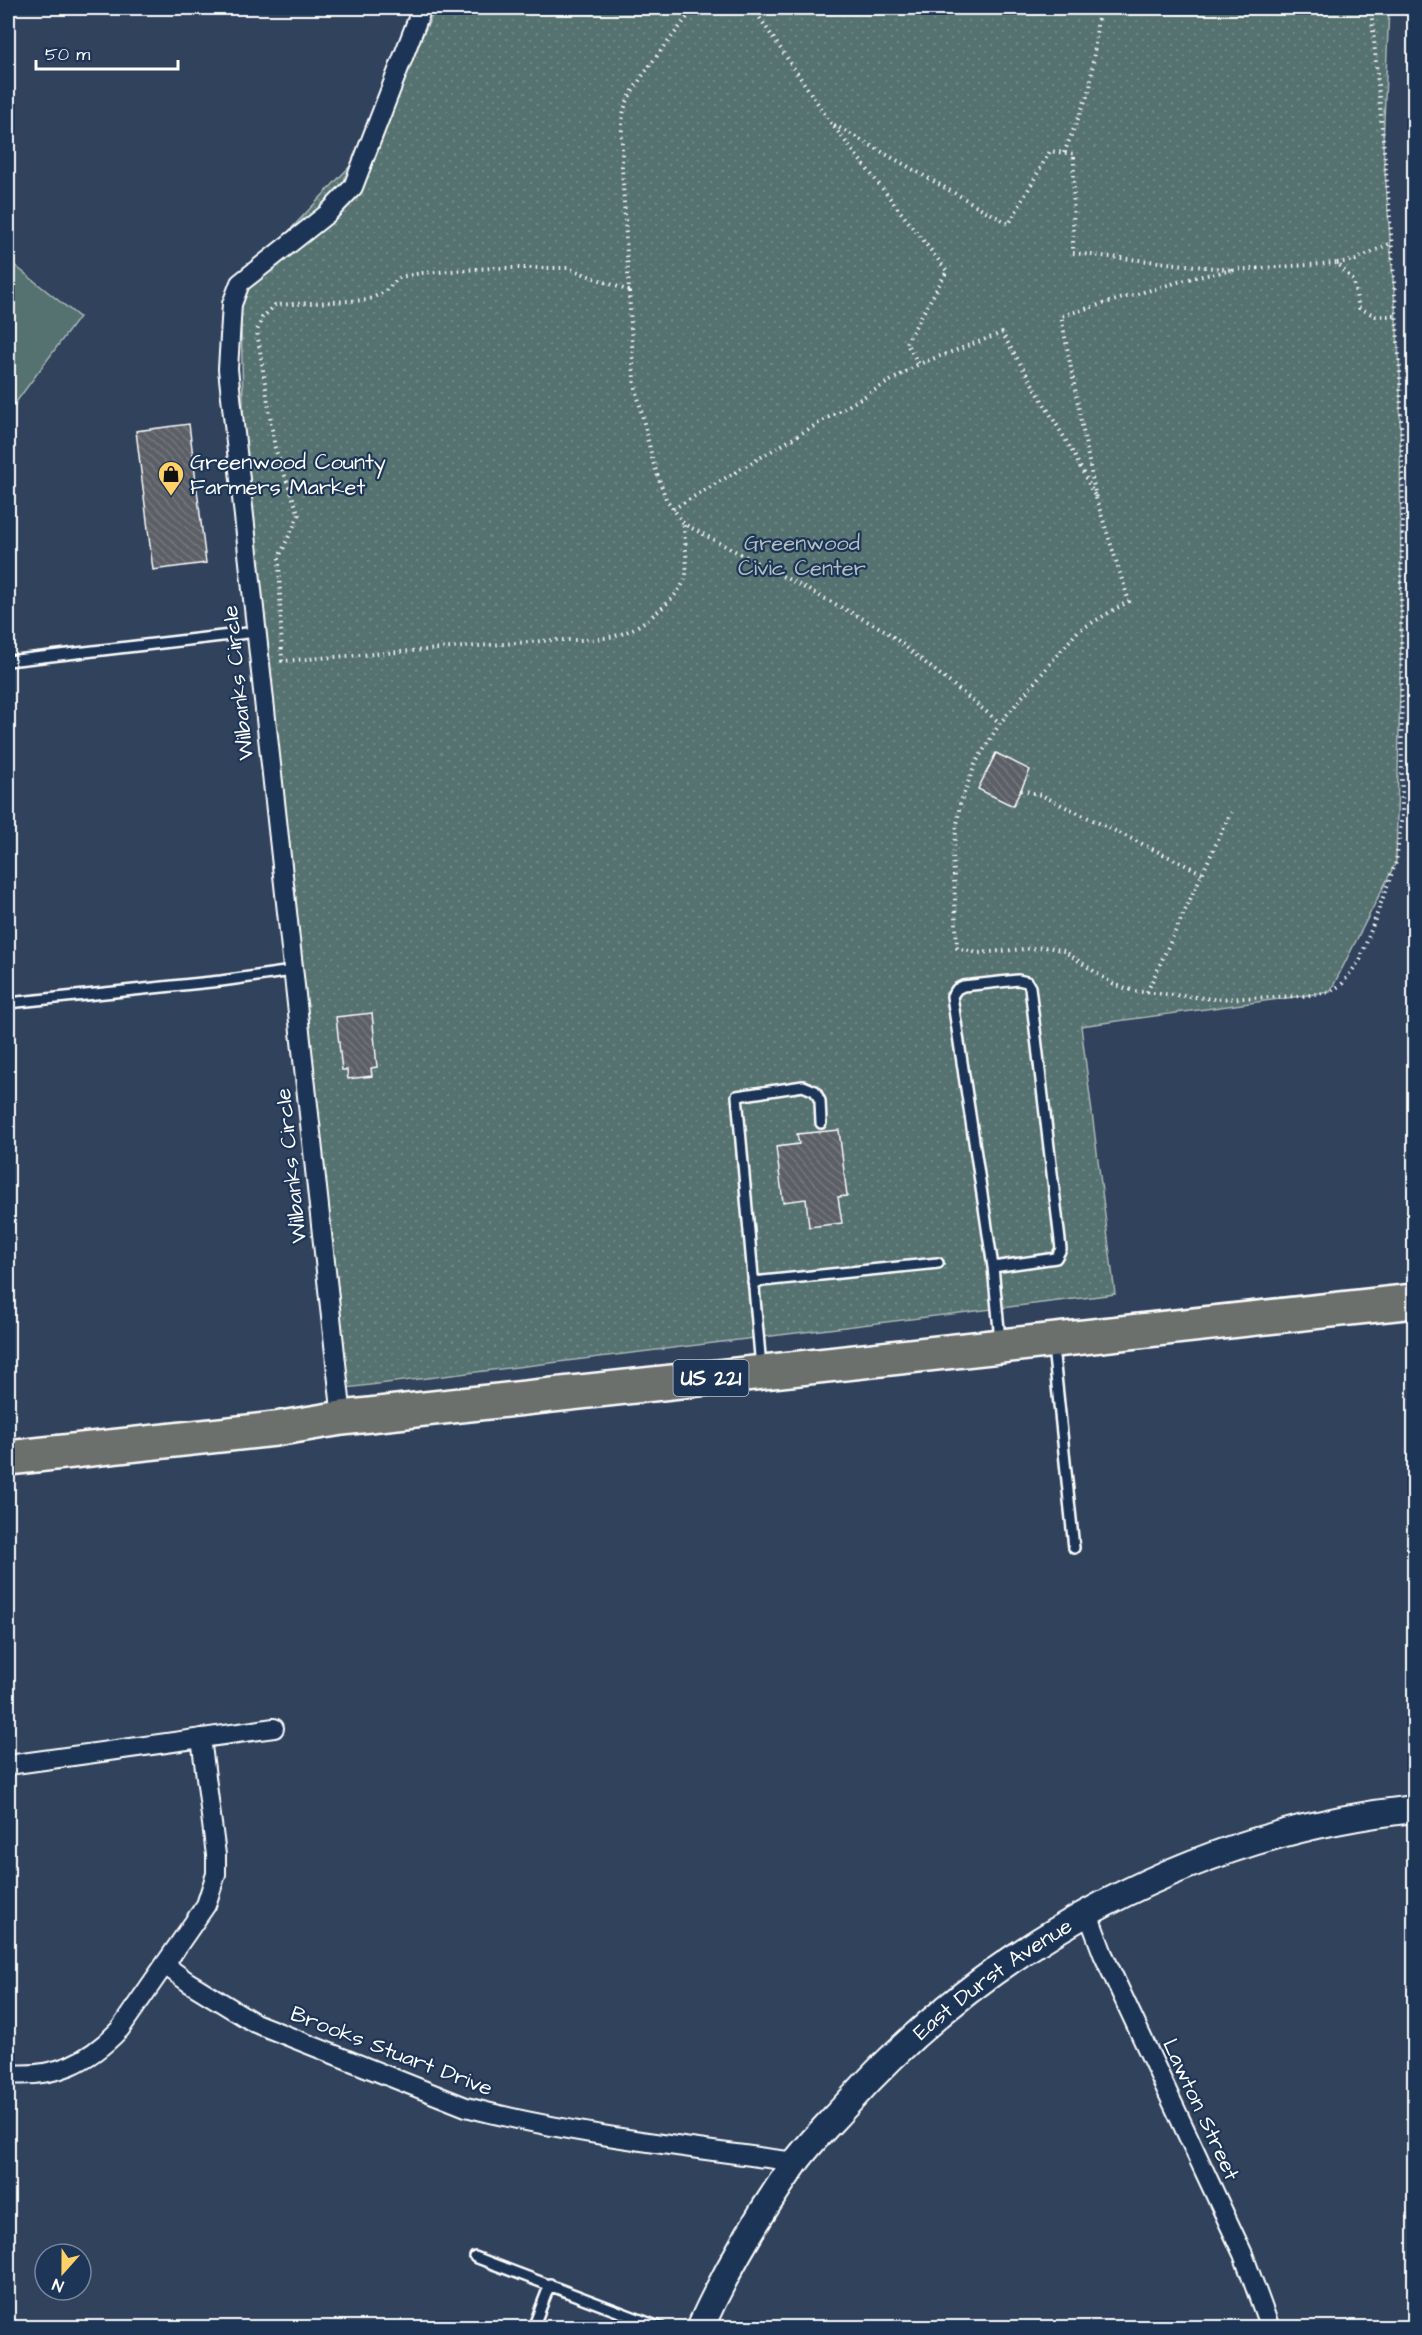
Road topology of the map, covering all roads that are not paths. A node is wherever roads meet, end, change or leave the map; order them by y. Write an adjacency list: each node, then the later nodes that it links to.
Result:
1 (422, 8): 2 (street, Wilbanks Circle)
2 (256, 632): 3 (lane); 4 (street, Wilbanks Circle)
3 (8, 662)
4 (292, 971): 5 (lane); 14 (street, Wilbanks Circle)
5 (8, 1003)
6 (821, 1123): 9 (lane)
7 (938, 1263): 9 (lane)
8 (993, 1267): 8 (lane); 12 (lane)
9 (753, 1282): 13 (lane)
10 (1414, 1300): 11 (highway, US 221)
11 (1052, 1341): 12 (highway, US 221); 16 (lane)
12 (1000, 1347): 13 (highway, US 221)
13 (761, 1372): 14 (highway, US 221)
14 (342, 1418): 15 (highway, US 221)
15 (8, 1458)
16 (1074, 1548)
17 (274, 1728): 18 (street)
18 (201, 1738): 19 (street); 22 (street)
19 (8, 1765)
20 (1414, 1809): 21 (street, East Durst Avenue)
21 (1087, 1911): 24 (street, East Durst Avenue); 30 (street, Lawton Street)
22 (165, 1965): 23 (street); 24 (street, Brooks Stuart Drive)
23 (8, 2074)
24 (796, 2162): 29 (street, East Durst Avenue)
25 (475, 2257): 26 (lane)
26 (550, 2284): 27 (lane); 28 (lane)
27 (533, 2328)
28 (662, 2328)
29 (700, 2328)
30 (1270, 2328)

